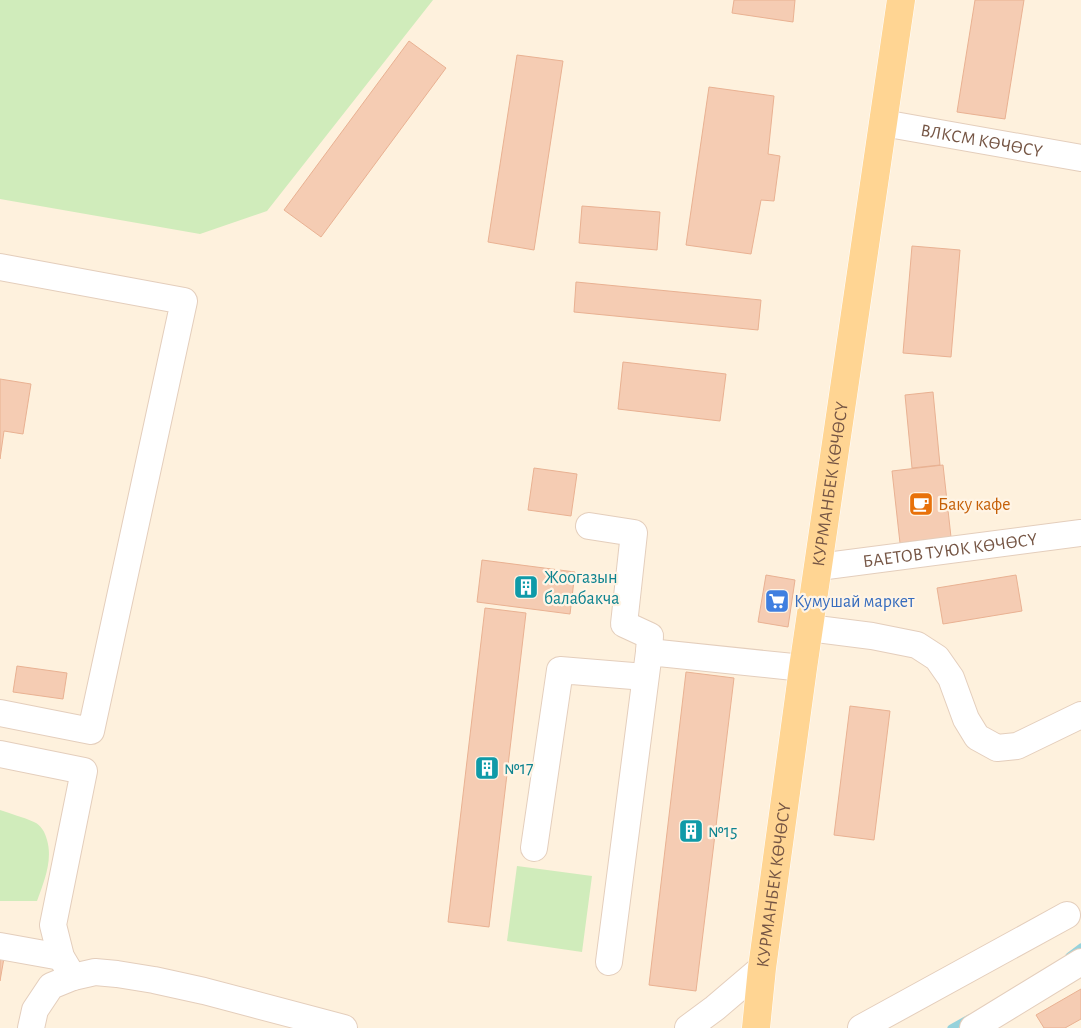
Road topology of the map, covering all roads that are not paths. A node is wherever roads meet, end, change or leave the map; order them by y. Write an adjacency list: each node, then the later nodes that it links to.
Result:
1 (901, 0): 2 (main road, КУРМАНБЕК КӨЧӨСҮ)
2 (883, 123): 3 (street, ВЛКСМ КӨЧӨСҮ); 7 (main road, КУРМАНБЕК КӨЧӨСҮ)
3 (1081, 158)
4 (0, 267): 14 (street)
5 (589, 526): 9 (street)
6 (1081, 533): 7 (street, БАЕТОВ ТУЮК КӨЧӨСҮ)
7 (819, 567): 8 (main road, КУРМАНБЕК КӨЧӨСҮ)
8 (809, 628): 10 (main road, КУРМАНБЕК КӨЧӨСҮ); 13 (street)
9 (648, 652): 10 (street); 11 (street)
10 (803, 668): 23 (main road, КУРМАНБЕК КӨЧӨСҮ)
11 (645, 678): 17 (street); 20 (street)
12 (0, 713): 14 (street)
13 (1081, 715)
14 (91, 730): 16 (street)
15 (0, 754): 16 (street)
16 (84, 771): 22 (street)
17 (534, 848)
18 (1067, 915): 28 (street)
19 (0, 946): 22 (street)
20 (610, 962)
21 (1081, 962): 29 (street)
22 (67, 967): 24 (street); 25 (street)
23 (762, 968): 26 (street); 27 (main road, КУРМАНБЕК КӨЧӨСҮ)
24 (30, 1028)
25 (344, 1028)
26 (688, 1028)
27 (756, 1028)
28 (861, 1028)
29 (972, 1028)

